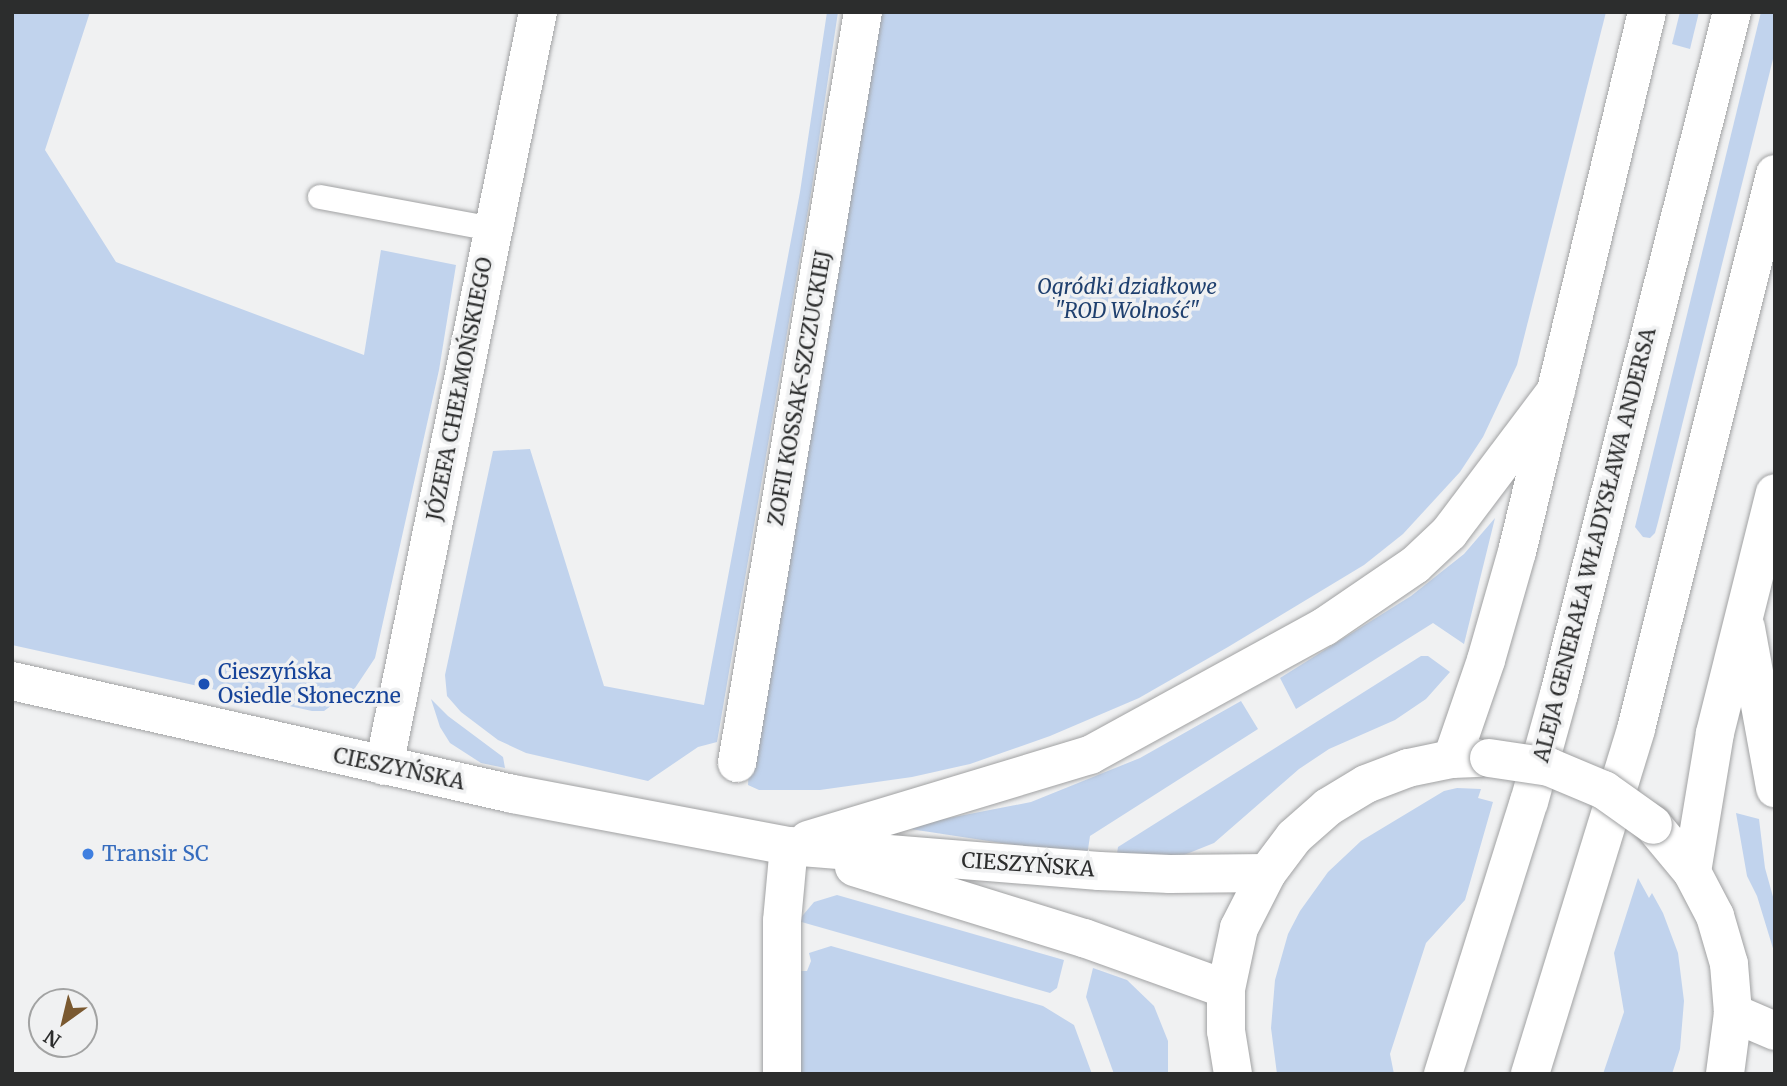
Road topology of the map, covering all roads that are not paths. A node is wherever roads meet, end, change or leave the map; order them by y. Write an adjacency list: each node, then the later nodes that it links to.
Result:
1 (538, 12): 7 (main road, JÓZEFA CHEŁMOŃSKIEGO)
2 (863, 12): 13 (main road, ZOFII KOSSAK-SZCZUCKIEJ)
3 (1647, 12): 8 (main road)
4 (1732, 12): 24 (main road, ALEJA GENERAŁA WŁADYSŁAWA ANDERSA)
5 (1775, 174): 25 (main road)
6 (320, 197): 7 (lane)
7 (492, 229): 14 (main road, JÓZEFA CHEŁMOŃSKIEGO)
8 (1556, 391): 12 (main road); 16 (main road)
9 (1775, 493): 10 (main road)
10 (1744, 617): 15 (main road); 17 (main road)
11 (12, 681): 14 (main road, CIESZYŃSKA)
12 (1471, 758): 17 (main road, bridge); 18 (main road)
13 (737, 763)
14 (384, 766): 16 (main road, CIESZYŃSKA)
15 (1775, 788)
16 (789, 846): 18 (main road, CIESZYŃSKA); 19 (main road, CIESZYŃSKA); 23 (main road)
17 (1692, 872): 20 (main road)
18 (1267, 873): 19 (main road)
19 (1226, 989): 22 (main road)
20 (1734, 1013): 21 (main road); 26 (main road)
21 (1775, 1031)
22 (1232, 1073)
23 (782, 1074)
24 (1443, 1074)
25 (1530, 1074)
26 (1725, 1074)

